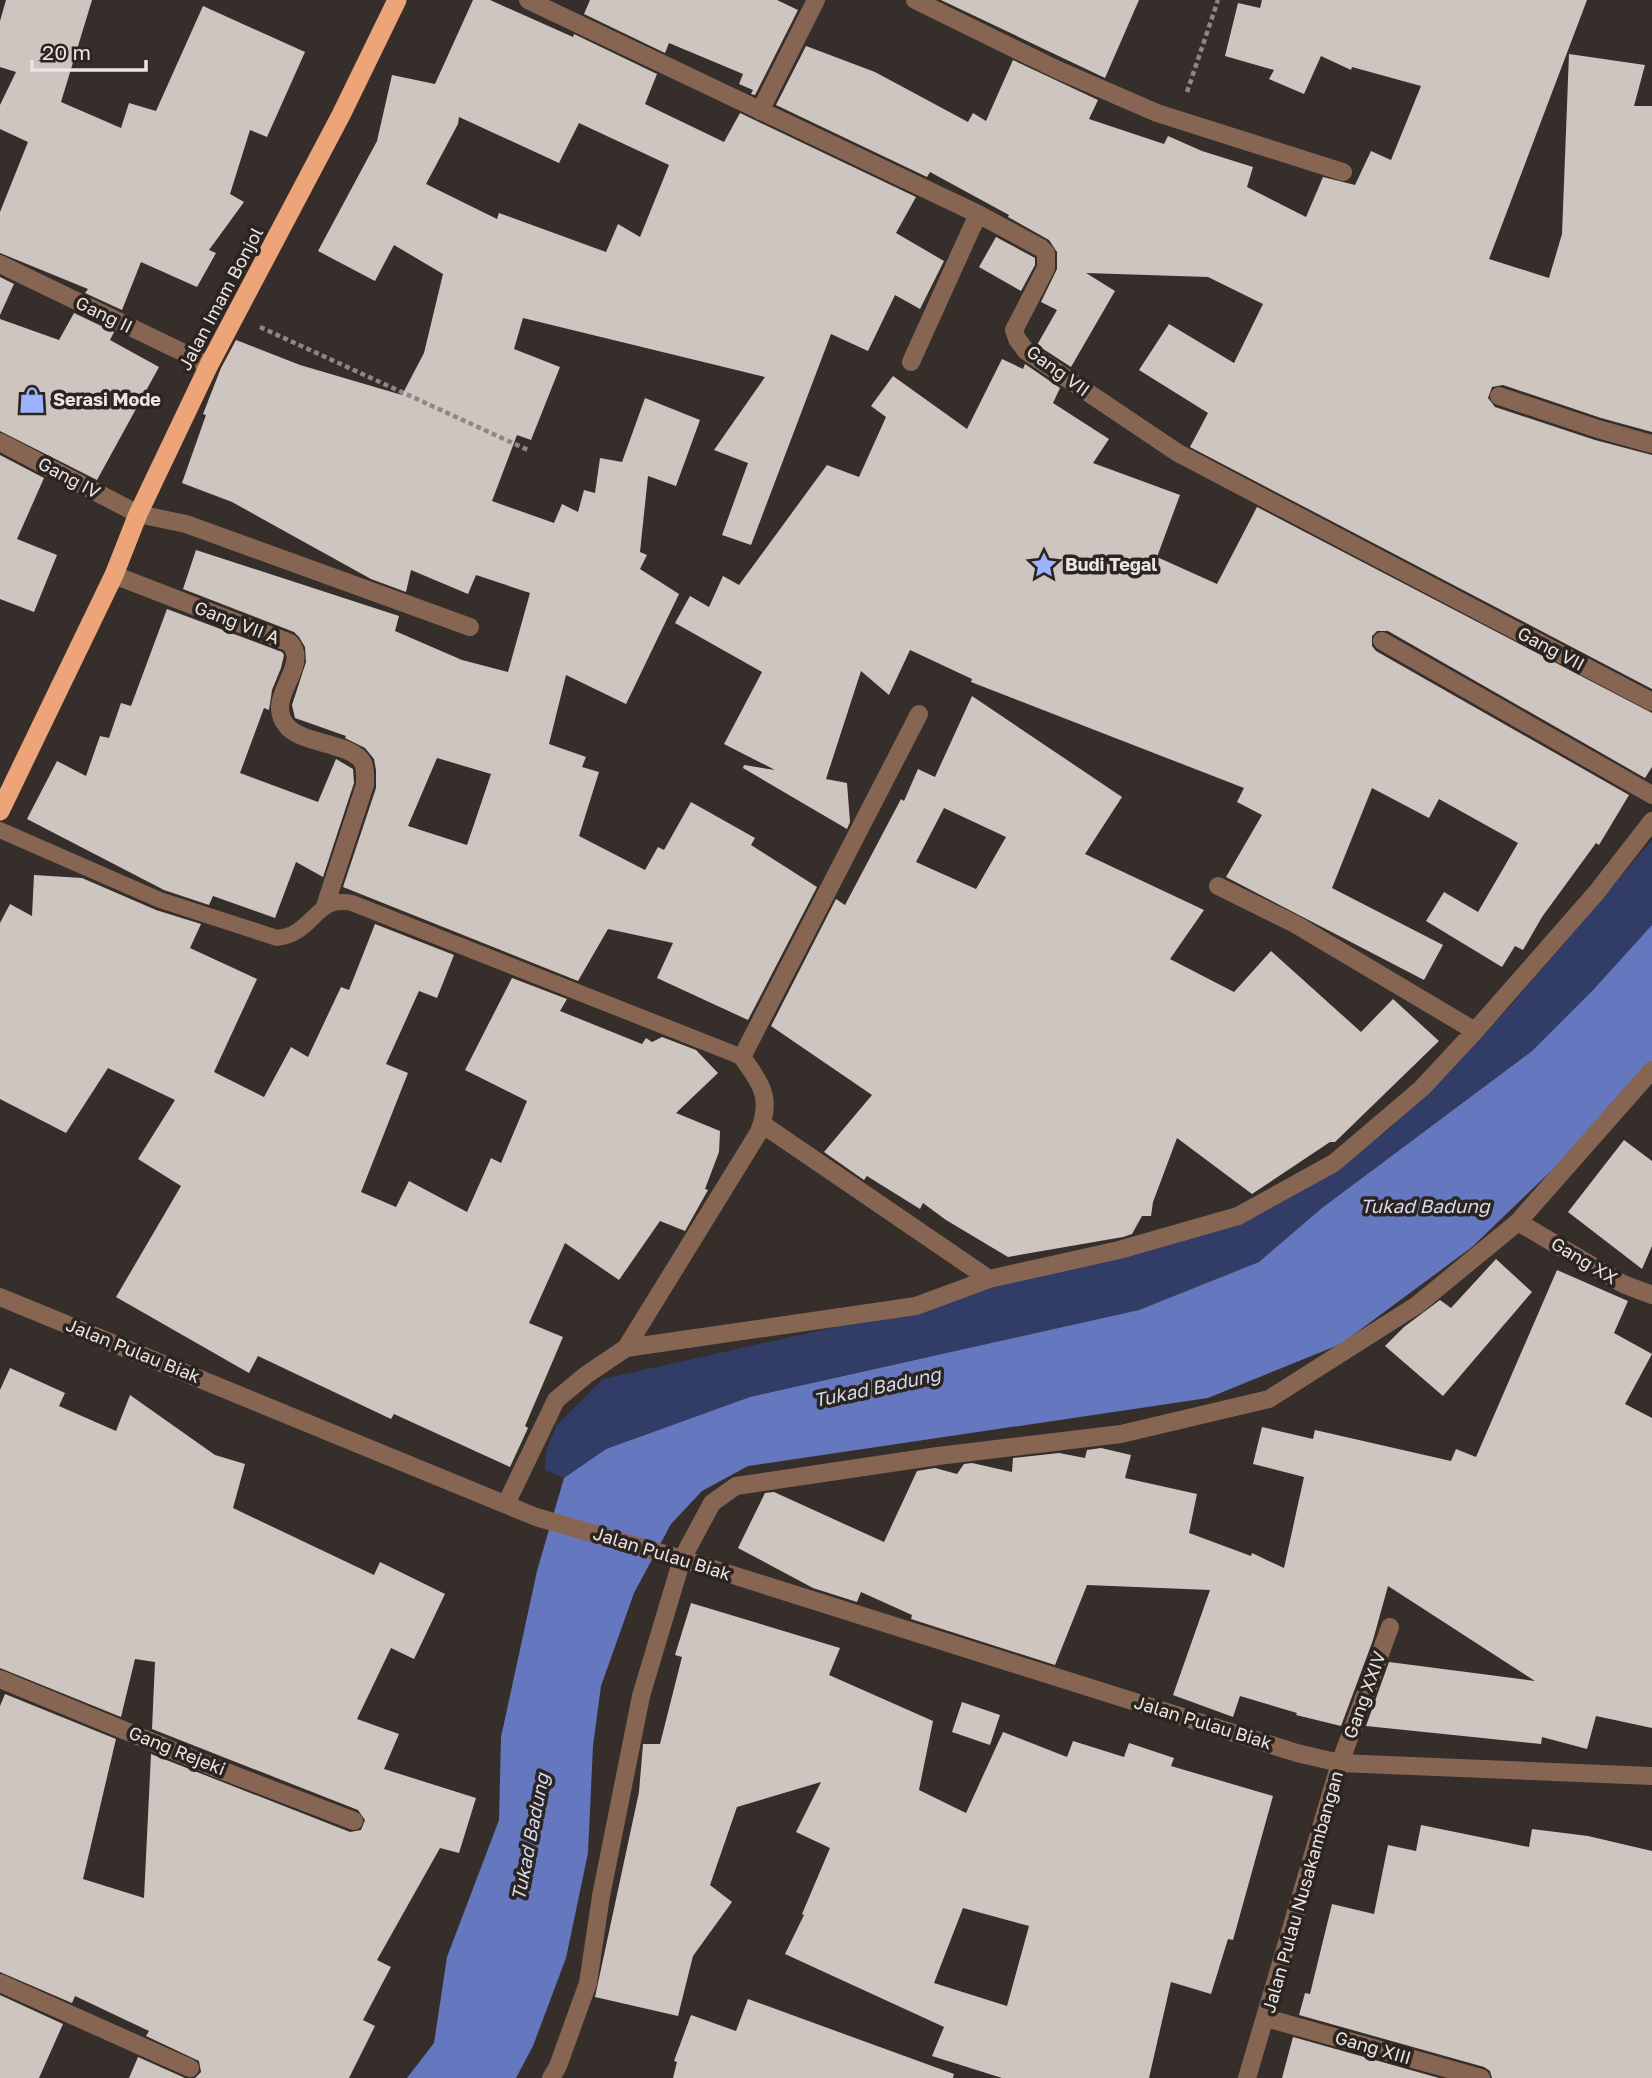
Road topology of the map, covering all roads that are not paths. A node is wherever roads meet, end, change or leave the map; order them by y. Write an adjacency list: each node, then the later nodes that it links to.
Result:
1 (397, 0): 10 (highway, Jalan Imam Bonjol)
2 (528, 0): 5 (street, Gang VII)
3 (816, 0): 5 (street)
4 (915, 0): 6 (street)
5 (760, 111): 7 (street, Gang VII)
6 (1343, 172)
7 (978, 214): 9 (street); 18 (street, Gang VII)
8 (0, 264): 10 (street, Gang II)
9 (911, 362)
10 (209, 365): 14 (highway, Jalan Imam Bonjol)
11 (1499, 396): 13 (street)
12 (0, 442): 14 (street, Gang IV)
13 (1652, 444)
14 (138, 514): 15 (highway, Jalan Imam Bonjol); 16 (street, Gang IV)
15 (114, 575): 21 (highway, Jalan Imam Bonjol); 25 (street, Gang VII A)
16 (470, 627)
17 (1382, 641): 20 (street)
18 (1652, 702)
19 (919, 714): 27 (street)
20 (1652, 795)
21 (0, 811)
22 (1652, 821): 26 (street)
23 (0, 830): 25 (lane)
24 (1218, 887): 26 (street)
25 (325, 906): 27 (lane)
26 (1475, 1031): 31 (street)
27 (742, 1058): 29 (street)
28 (1652, 1070): 30 (street)
29 (762, 1124): 31 (street); 34 (street)
30 (1518, 1222): 32 (street, Gang XX); 36 (street)
31 (989, 1279): 34 (street)
32 (1652, 1295)
33 (0, 1297): 35 (street, Jalan Pulau Biak)
34 (626, 1348): 35 (street)
35 (506, 1504): 36 (street, Jalan Pulau Biak)
36 (674, 1557): 39 (street, Jalan Pulau Biak); 45 (street)
37 (1390, 1627): 39 (street, Gang XXIV)
38 (0, 1679): 41 (street, Gang Rejeki)
39 (1340, 1763): 40 (street, Jalan Pulau Nusakambangan); 43 (street, Jalan Pulau Nusakambangan)
40 (1652, 1776)
41 (354, 1821)
42 (0, 1983): 44 (street)
43 (1266, 2018): 46 (street, Jalan Pulau Nusakambangan); 47 (street, Gang XIII)
44 (190, 2068)
45 (551, 2078)
46 (1247, 2078)
47 (1481, 2078)

